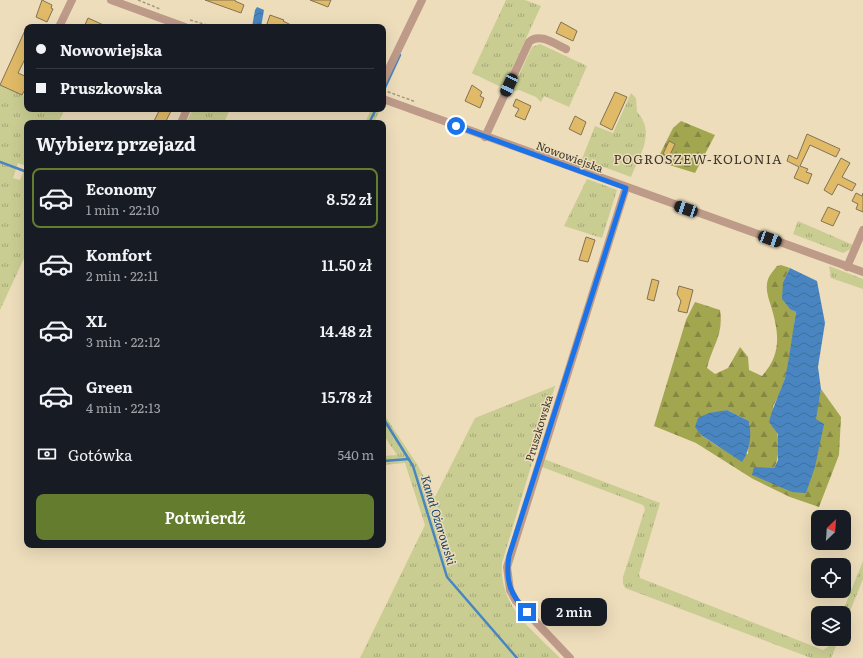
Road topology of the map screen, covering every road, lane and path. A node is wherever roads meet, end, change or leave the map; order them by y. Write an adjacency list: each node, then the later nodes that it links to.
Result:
1 (72, 0): 7 (street)
2 (111, 0): 6 (street)
3 (138, 0): 5 (path)
4 (422, 0): 9 (street)
5 (165, 11)
6 (185, 23)
7 (60, 24)
8 (566, 49): 11 (street)
9 (386, 75)
10 (386, 100): 11 (street, Nowowiejska)
11 (486, 137): 12 (street, Nowowiejska)
12 (626, 188): 14 (street, Nowowiejska); 16 (street, Pruszkowska)
13 (863, 230): 14 (street)
14 (847, 267): 15 (street, Nowowiejska)
15 (863, 272)
16 (570, 658)

